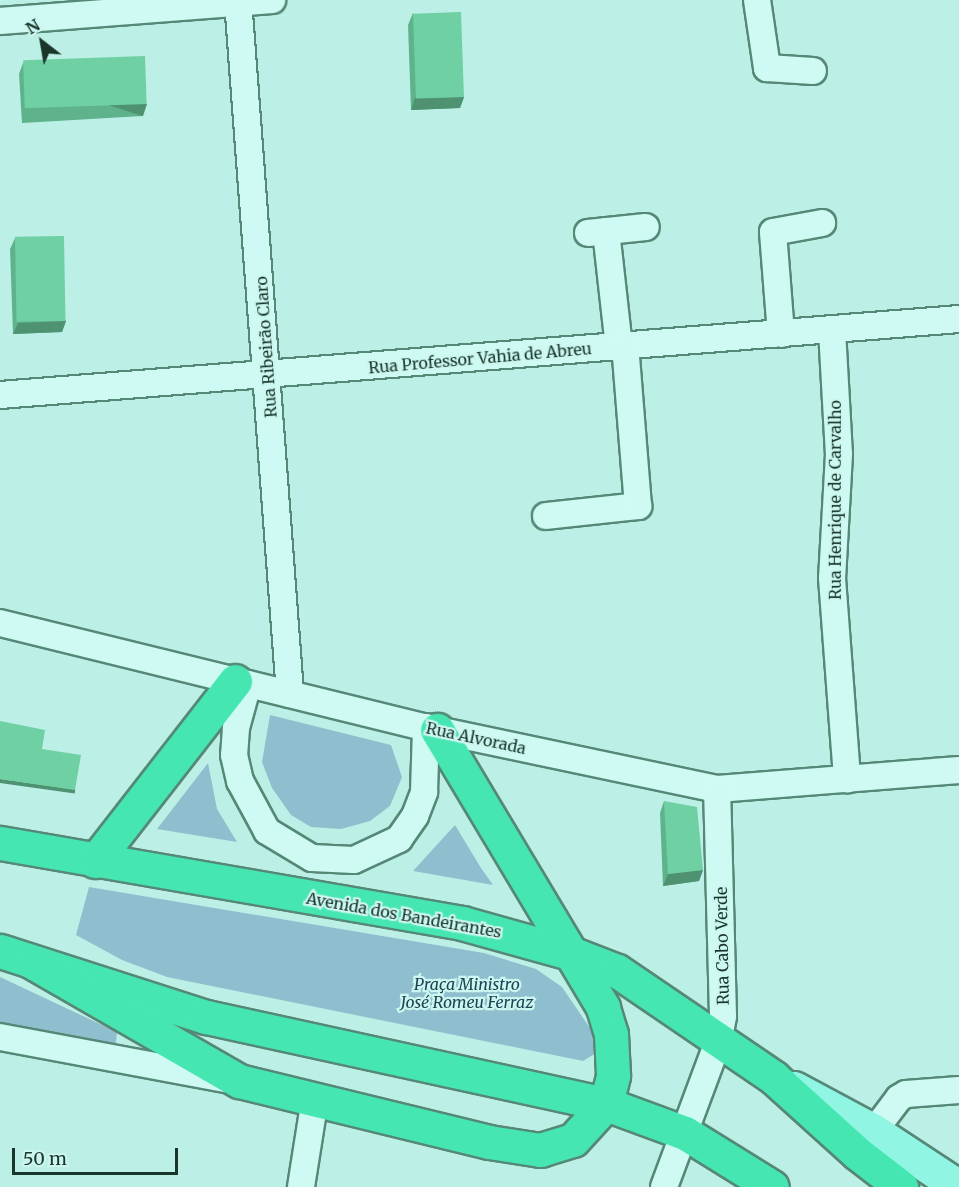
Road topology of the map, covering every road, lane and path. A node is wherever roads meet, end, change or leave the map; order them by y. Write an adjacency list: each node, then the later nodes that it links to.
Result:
1 (272, 0): 3 (street)
2 (757, 0): 5 (street)
3 (238, 1): 4 (street); 12 (street, Rua Ribeirão Claro)
4 (0, 21)
5 (813, 71)
6 (822, 223): 10 (street)
7 (646, 227): 11 (street)
8 (959, 319): 9 (street, Rua Professor Vahia de Abreu)
9 (832, 330): 10 (street, Rua Professor Vahia de Abreu); 20 (street, Rua Henrique de Carvalho)
10 (781, 334): 11 (street, Rua Professor Vahia de Abreu)
11 (622, 346): 12 (street, Rua Professor Vahia de Abreu); 14 (street)
12 (268, 375): 13 (street, Rua Professor Vahia de Abreu); 17 (street, Rua Ribeirão Claro)
13 (0, 395)
14 (546, 516)
15 (0, 623): 16 (street, Rua Alvorada)
16 (241, 682): 17 (street, Rua Alvorada); 18 (street); 23 (highway)
17 (290, 694): 18 (street, Rua Alvorada)
18 (432, 728): 21 (street, Rua Alvorada); 25 (highway)
19 (959, 770): 20 (street, Rua Alvorada)
20 (847, 779): 21 (street, Rua Alvorada)
21 (717, 789): 28 (street, Rua Cabo Verde)
22 (0, 843): 23 (highway, Avenida dos Bandeirantes)
23 (94, 861): 25 (highway, Avenida dos Bandeirantes)
24 (0, 951): 26 (highway)
25 (573, 954): 28 (highway, Avenida dos Bandeirantes); 33 (highway)
26 (32, 962): 30 (highway); 33 (highway)
27 (0, 1038): 30 (street)
28 (719, 1039): 29 (highway, Avenida dos Bandeirantes); 35 (street, Rua Cabo Verde)
29 (773, 1077): 34 (main road, Avenida dos Bandeirantes); 39 (highway, Avenida dos Bandeirantes)
30 (239, 1081): 32 (highway)
31 (959, 1090): 34 (street)
32 (315, 1100): 33 (highway); 36 (street)
33 (606, 1104): 35 (highway)
34 (874, 1131): 40 (main road, Avenida dos Bandeirantes)
35 (685, 1133): 37 (street, Rua Cabo Verde); 38 (highway)
36 (301, 1187)
37 (664, 1187)
38 (772, 1187)
39 (901, 1187)
40 (959, 1187)

